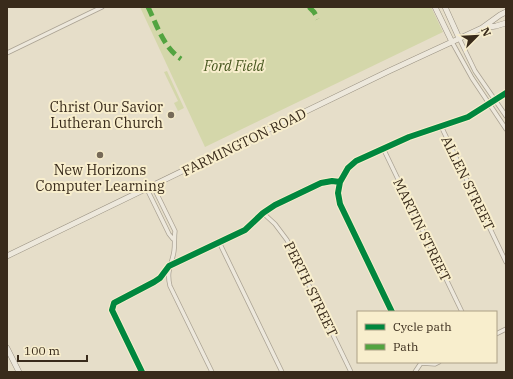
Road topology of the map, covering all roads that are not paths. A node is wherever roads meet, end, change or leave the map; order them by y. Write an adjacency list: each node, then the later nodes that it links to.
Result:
1 (102, 7): 9 (street)
2 (435, 7): 8 (main road)
3 (445, 7): 7 (main road)
4 (506, 12): 6 (main road, FARMINGTON ROAD)
5 (506, 23): 6 (main road, FARMINGTON ROAD)
6 (482, 28): 7 (main road, FARMINGTON ROAD)
7 (459, 38): 8 (main road, FARMINGTON ROAD); 11 (street)
8 (452, 42): 12 (street); 18 (main road, FARMINGTON ROAD)
9 (7, 53)
10 (506, 93): 11 (street)
11 (494, 100): 12 (street); 13 (street)
12 (489, 104): 14 (street); 15 (street)
13 (506, 116)
14 (441, 126): 16 (street); 24 (street, ALLEN STREET)
15 (506, 129)
16 (383, 148): 17 (street); 27 (street, MARTIN STREET)
17 (340, 182): 20 (street); 26 (street)
18 (153, 186): 19 (main road, FARMINGTON ROAD); 21 (street)
19 (147, 189): 21 (street); 23 (main road, FARMINGTON ROAD)
20 (263, 213): 22 (street); 37 (street, PERTH STREET)
21 (174, 239): 25 (street)
22 (219, 242): 25 (street); 36 (street)
23 (7, 256)
24 (506, 262)
25 (169, 266): 34 (street); 35 (street)
26 (392, 311)
27 (462, 311)
28 (506, 329): 29 (street)
29 (497, 334)
30 (7, 348): 33 (main road)
31 (420, 363): 32 (street); 38 (street)
32 (437, 363)
33 (19, 372)
34 (142, 372)
35 (212, 372)
36 (282, 372)
37 (351, 372)
38 (415, 372)

